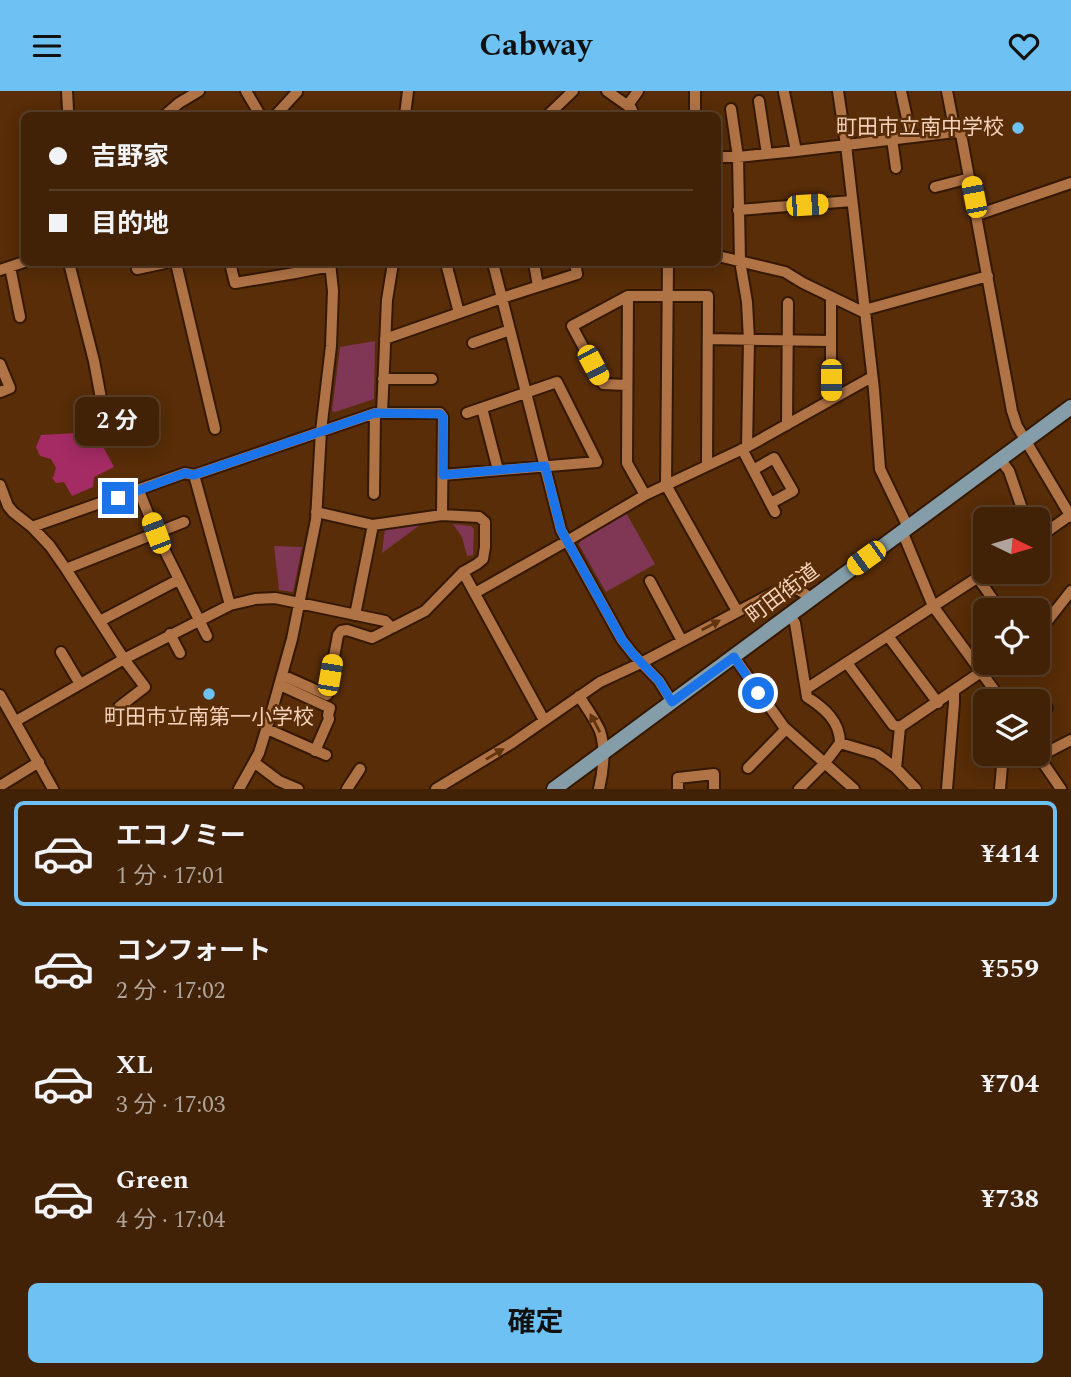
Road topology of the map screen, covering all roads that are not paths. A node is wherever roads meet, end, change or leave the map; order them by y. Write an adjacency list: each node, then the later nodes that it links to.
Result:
1 (67, 91): 16 (street)
2 (199, 91): 18 (street)
3 (408, 91): 21 (street)
4 (573, 91): 22 (street)
5 (607, 91): 17 (street)
6 (638, 91): 17 (street)
7 (695, 91): 23 (street)
8 (838, 91): 27 (street)
9 (901, 91): 25 (street)
10 (947, 91): 24 (street)
11 (297, 92): 20 (street)
12 (251, 94): 19 (street)
13 (789, 98): 28 (street)
14 (759, 101): 29 (street)
15 (731, 109): 31 (street)
16 (68, 110)
17 (631, 110)
18 (168, 112)
19 (259, 112)
20 (279, 112)
21 (405, 112)
22 (551, 112)
23 (695, 112)
24 (955, 132): 25 (street); 33 (street)
25 (911, 137): 26 (street)
26 (892, 139): 27 (street); 32 (street)
27 (846, 145): 28 (street); 36 (street)
28 (796, 151): 29 (street)
29 (767, 154): 31 (street)
30 (721, 157): 31 (street)
31 (738, 157): 37 (street)
32 (895, 168)
33 (970, 178): 35 (street); 38 (street)
34 (1071, 183): 38 (street)
35 (935, 187)
36 (852, 201): 37 (street); 63 (street)
37 (738, 210): 40 (street)
38 (977, 215): 56 (street)
39 (721, 256): 40 (street)
40 (740, 261): 60 (street); 69 (street)
41 (70, 266): 85 (street)
42 (151, 266): 55 (street)
43 (177, 266): 87 (street)
44 (231, 266): 54 (street)
45 (312, 266): 54 (street)
46 (330, 266): 88 (street)
47 (393, 266): 67 (street)
48 (447, 266): 64 (street)
49 (494, 266): 61 (street)
50 (535, 266): 57 (street)
51 (576, 266): 57 (street)
52 (668, 266): 59 (street)
53 (5, 268): 65 (street)
54 (294, 268)
55 (137, 269)
56 (988, 276): 63 (street); 89 (street)
57 (538, 286): 61 (street)
58 (628, 296): 59 (street); 77 (street); 77 (street)
59 (668, 296): 68 (street); 99 (street)
60 (831, 296): 63 (street); 71 (street)
61 (502, 298): 64 (street); 66 (street)
62 (788, 303): 70 (street)
63 (864, 310): 74 (street)
64 (459, 313): 67 (street)
65 (20, 317)
66 (510, 330): 72 (street); 79 (street)
67 (385, 339): 75 (street)
68 (708, 339): 69 (street); 92 (street)
69 (749, 340): 70 (street); 90 (street)
70 (788, 340): 71 (street); 86 (street)
71 (831, 341): 80 (street)
72 (473, 343)
73 (0, 364): 78 (street)
74 (872, 377): 80 (street); 110 (street)
75 (383, 379): 76 (street); 83 (street)
76 (432, 379)
77 (627, 385): 102 (street)
78 (0, 392)
79 (526, 393): 82 (street); 93 (street); 93 (street)
80 (831, 399): 86 (street)
81 (1071, 407): 89 (main road, 町田街道)
82 (482, 408): 84 (street); 94 (street)
83 (378, 413): 88 (street); 97 (street); 101 (street)
84 (467, 413)
85 (106, 425)
86 (787, 425): 90 (street)
87 (215, 429)
88 (321, 431): 96 (street); 104 (street)
89 (1025, 440): 91 (main road, 町田街道); 106 (street)
90 (744, 448): 92 (street); 95 (street)
91 (1000, 459): 103 (street); 110 (main road, 町田街道)
92 (707, 465): 99 (street)
93 (545, 466): 94 (street); 113 (street)
94 (498, 470): 97 (street)
95 (753, 470): 95 (street)
96 (194, 475): 100 (street); 123 (street)
97 (443, 475): 105 (street)
98 (0, 485): 109 (street)
99 (666, 485): 102 (street); 125 (street)
100 (139, 491): 109 (street); 112 (street)
101 (374, 494)
102 (645, 495): 113 (street)
103 (1021, 507)
104 (316, 512): 108 (street); 122 (street)
105 (442, 515): 108 (street); 115 (street)
106 (1070, 516): 111 (street)
107 (184, 522): 112 (street)
108 (373, 526): 127 (street)
109 (32, 527): 114 (street)
110 (905, 529): 121 (main road, 町田街道); 124 (street)
111 (1050, 529)
112 (156, 533): 114 (street); 116 (street)
113 (567, 541): 120 (street); 141 (street)
114 (66, 569): 130 (street)
115 (463, 572): 120 (street); 131 (street)
116 (178, 580): 129 (street); 130 (street)
117 (650, 581): 135 (street)
118 (973, 581): 124 (street)
119 (1071, 591): 128 (street)
120 (475, 593): 153 (street)
121 (811, 598): 125 (street); 126 (main road, 町田街道)
122 (299, 603): 123 (street); 127 (street); 144 (street)
123 (230, 605): 129 (street)
124 (933, 607): 134 (street); 138 (street)
125 (737, 611): 135 (street, one-way to 125)
126 (789, 614): 139 (main road, 町田街道); 146 (street)
127 (355, 615): 131 (street)
128 (1050, 618)
129 (198, 620): 132 (street); 133 (street)
130 (100, 621): 140 (street)
131 (392, 628): 144 (street)
132 (170, 634): 137 (street); 140 (street)
133 (207, 636)
134 (888, 636): 142 (street); 151 (street)
135 (682, 641): 141 (street)
136 (61, 652): 145 (street)
137 (180, 653)
138 (973, 656)
139 (734, 657): 150 (main road, 町田街道); 157 (street)
140 (124, 659): 145 (street); 152 (street)
141 (641, 663): 149 (street); 150 (street)
142 (847, 663): 146 (street); 155 (street)
143 (975, 675): 147 (street)
144 (281, 680): 156 (street); 156 (street)
145 (80, 684): 154 (street)
146 (806, 689): 159 (street)
147 (954, 692): 151 (street); 184 (street)
148 (0, 695): 154 (street)
149 (579, 696): 153 (street); 161 (street, one-way to 149)
150 (672, 702): 161 (main road, 町田街道)
151 (938, 703): 155 (street)
152 (119, 707)
153 (544, 720): 176 (street, one-way to 153)
154 (16, 721): 162 (street)
155 (900, 727): 168 (street)
156 (267, 729): 163 (street)
157 (786, 729): 164 (street); 167 (street)
158 (1071, 740): 160 (street)
159 (840, 743): 164 (street); 168 (street)
160 (1050, 750)
161 (603, 753): 177 (main road, 町田街道); 178 (street)
162 (39, 762): 171 (street); 172 (street)
163 (255, 762): 173 (street); 174 (street)
164 (824, 764): 181 (street); 182 (street)
165 (1002, 766): 185 (street)
166 (1043, 766): 170 (street)
167 (748, 768)
168 (896, 768): 183 (street)
169 (360, 769): 175 (street)
170 (1051, 783): 186 (street)
171 (0, 786)
172 (53, 789)
173 (239, 789)
174 (298, 789)
175 (347, 789)
176 (436, 789)
177 (554, 789)
178 (598, 789)
179 (678, 789): 180 (street)
180 (714, 789)
181 (799, 789)
182 (854, 789)
183 (916, 789)
184 (947, 789)
185 (1000, 789)
186 (1061, 789)

